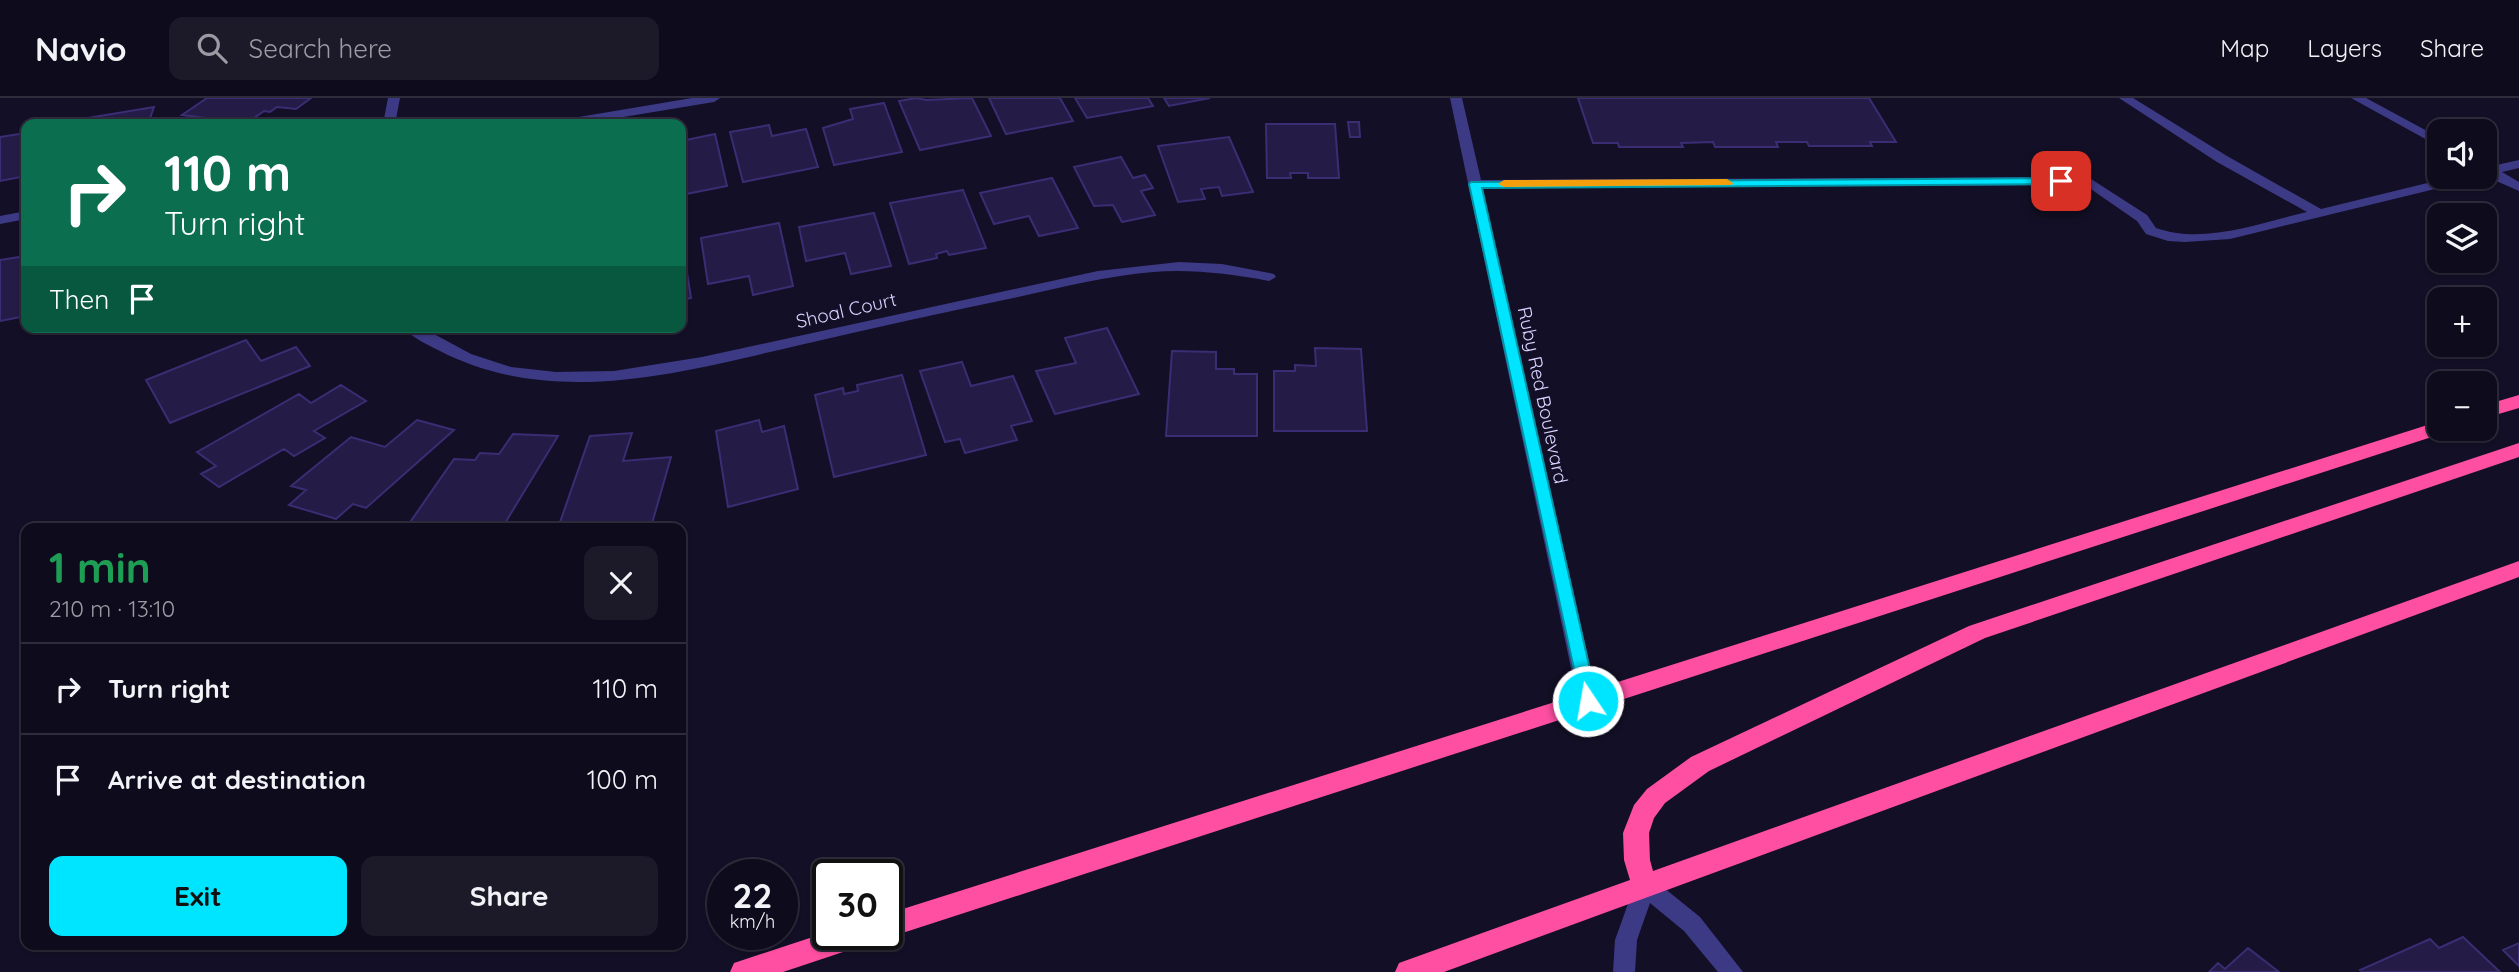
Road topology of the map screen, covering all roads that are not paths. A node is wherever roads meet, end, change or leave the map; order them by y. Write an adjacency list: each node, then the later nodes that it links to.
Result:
1 (394, 98): 6 (street)
2 (714, 98): 7 (street)
3 (1456, 98): 12 (street, Ruby Red Boulevard)
4 (2125, 98): 15 (street)
5 (2357, 98): 8 (street)
6 (390, 119)
7 (590, 119)
8 (2427, 136)
9 (2519, 164): 10 (street)
10 (2497, 168)
11 (2497, 175): 14 (street)
12 (1475, 184): 15 (street); 25 (street, Ruby Red Boulevard)
13 (2427, 187): 15 (street)
14 (2519, 187)
15 (2319, 213)
16 (21, 216): 17 (street)
17 (0, 220)
18 (1269, 277): 19 (street, Shoal Court)
19 (419, 333)
20 (2519, 401): 21 (highway)
21 (2497, 408)
22 (2427, 431): 25 (highway)
23 (2519, 450): 26 (highway)
24 (2519, 569): 26 (highway)
25 (1588, 701): 27 (highway)
26 (1646, 886): 30 (highway); 31 (street); 32 (street)
27 (903, 921)
28 (812, 950): 29 (highway)
29 (744, 972)
30 (1409, 972)
31 (1624, 972)
32 (1732, 972)

